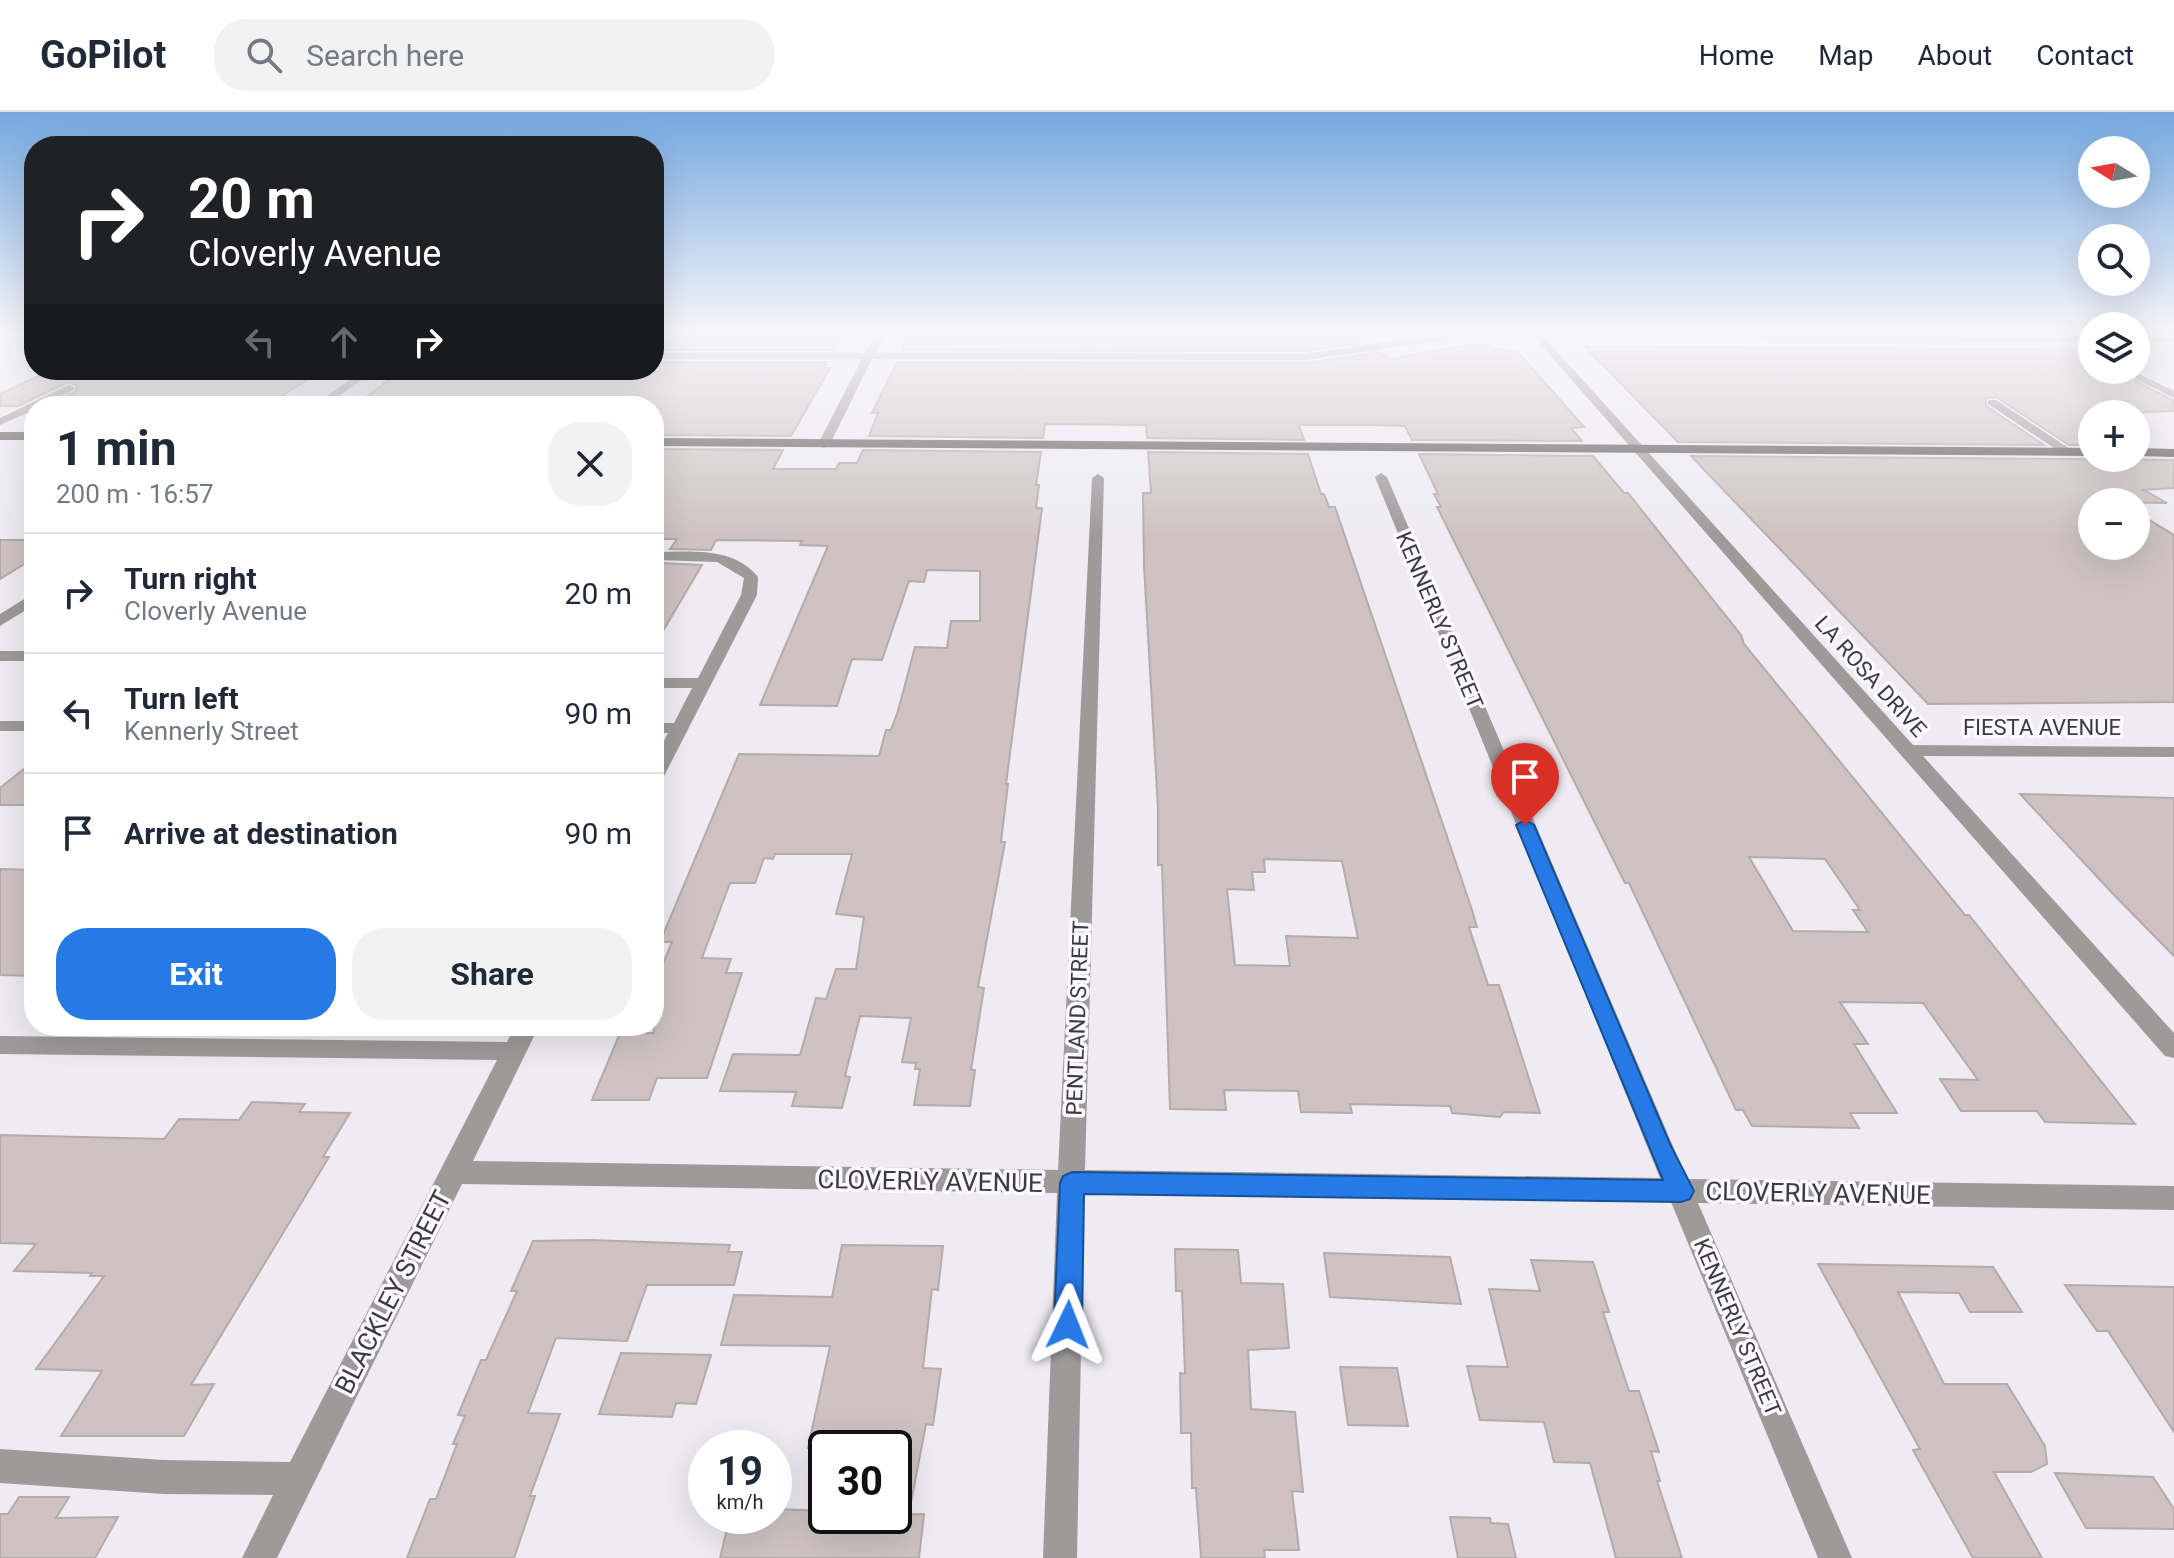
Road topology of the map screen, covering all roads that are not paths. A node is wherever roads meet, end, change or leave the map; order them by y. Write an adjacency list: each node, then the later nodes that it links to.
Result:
1 (846, 400): 9 (street)
2 (1594, 400): 10 (street, LA ROSA DRIVE)
3 (1992, 402): 11 (street)
4 (24, 410): 5 (street)
5 (0, 422)
6 (0, 436): 7 (main road)
7 (24, 436)
8 (664, 442): 9 (main road)
9 (824, 444): 10 (main road)
10 (1635, 448): 11 (main road); 28 (street, LA ROSA DRIVE)
11 (2067, 451): 12 (main road)
12 (2078, 451)
13 (2150, 452): 14 (main road)
14 (2174, 453)
15 (1381, 477): 36 (street, KENNERLY STREET)
16 (1098, 478): 35 (street, PENTLAND STREET)
17 (664, 556): 23 (street)
18 (24, 605): 19 (street)
19 (0, 621)
20 (0, 656): 21 (street)
21 (24, 656)
22 (664, 683): 23 (street)
23 (703, 683): 27 (street)
24 (0, 726): 25 (street)
25 (24, 726)
26 (664, 728): 27 (street)
27 (680, 728): 30 (street)
28 (1909, 750): 29 (street, FIESTA AVENUE); 33 (street, LA ROSA DRIVE)
29 (2174, 752)
30 (664, 759)
31 (520, 1038): 32 (street); 34 (street, BLACKLEY STREET)
32 (0, 1045)
33 (2174, 1049)
34 (454, 1172): 35 (street, CLOVERLY AVENUE); 39 (street, BLACKLEY STREET)
35 (1072, 1183): 36 (street, CLOVERLY AVENUE); 41 (street, PENTLAND STREET)
36 (1681, 1191): 37 (street, CLOVERLY AVENUE); 42 (street, KENNERLY STREET)
37 (2174, 1198)
38 (0, 1466): 39 (street)
39 (299, 1479): 40 (street, BLACKLEY STREET)
40 (259, 1558)
41 (1060, 1558)
42 (1835, 1558)

